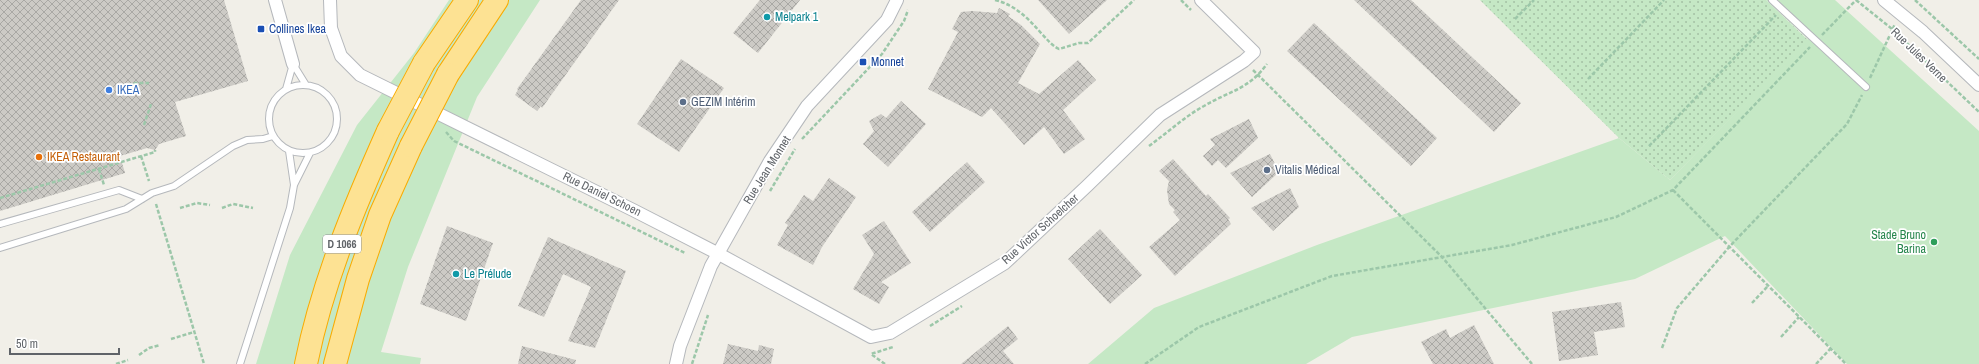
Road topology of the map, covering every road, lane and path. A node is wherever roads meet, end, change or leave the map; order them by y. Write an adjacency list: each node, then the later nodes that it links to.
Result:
1 (275, 0): 23 (street)
2 (330, 0): 33 (street, Rue Daniel Schoen)
3 (467, 0): 69 (highway, D 1066, bridge)
4 (497, 0): 80 (highway, D 1066, bridge)
5 (897, 0): 59 (street, Rue Jean Monnet)
6 (995, 0): 7 (path)
7 (1134, 0)
8 (1201, 0): 22 (street)
9 (1534, 0): 18 (path)
10 (1664, 0): 24 (path)
11 (1772, 0): 16 (lane)
12 (1856, 0): 19 (path, Rue Jules Verne); 20 (path)
13 (1914, 0): 21 (path)
14 (1890, 2): 17 (street, Rue Jules Verne)
15 (909, 7): 36 (path)
16 (1782, 9): 20 (lane); 38 (path)
17 (1901, 13): 19 (path); 27 (street, Rue Jules Verne)
18 (1515, 19)
19 (1892, 29): 29 (path); 32 (path, Rue Jules Verne)
20 (1816, 41): 29 (lane); 47 (path)
21 (1979, 59)
22 (1244, 61): 59 (street, Rue Victor Schoelcher); 60 (path)
23 (293, 64): 26 (lane); 30 (lane)
24 (1588, 79)
25 (149, 83): 28 (path)
26 (306, 85): 30 (lane); 41 (lane)
27 (1979, 85)
28 (122, 87)
29 (1866, 87): 57 (path)
30 (286, 89): 35 (lane)
31 (151, 104): 34 (path)
32 (1979, 112)
33 (445, 117): 59 (street, Rue Daniel Schoen); 61 (path)
34 (144, 124)
35 (273, 136): 40 (lane); 50 (lane)
36 (801, 140)
37 (797, 146): 48 (path)
38 (1649, 146)
39 (155, 150): 42 (path)
40 (289, 151): 41 (lane); 45 (lane)
41 (310, 153): 45 (lane)
42 (141, 156): 43 (path); 44 (path)
43 (99, 169): 46 (path); 49 (path)
44 (149, 181)
45 (294, 185): 77 (lane)
46 (104, 186)
47 (1672, 190): 57 (path); 60 (path)
48 (769, 193)
49 (0, 198)
50 (142, 199): 56 (lane); 58 (lane)
51 (156, 204): 66 (path)
52 (210, 205): 53 (path)
53 (180, 208)
54 (222, 208): 55 (path)
55 (253, 208)
56 (0, 224)
57 (1730, 246): 62 (path); 71 (path)
58 (0, 248)
59 (717, 253): 61 (street, Rue Jean Monnet)
60 (1443, 258): 83 (path); 84 (path)
61 (711, 266): 81 (street, Rue Jean Monnet)
62 (1768, 286): 63 (path); 65 (path)
63 (1752, 303)
64 (710, 308): 82 (path)
65 (1799, 317): 67 (path); 72 (path)
66 (194, 332): 68 (path); 76 (path)
67 (1781, 337)
68 (172, 338)
69 (311, 339): 78 (highway); 79 (highway, D 1066)
70 (160, 345): 73 (path)
71 (1662, 348)
72 (1831, 348): 85 (path); 86 (path)
73 (139, 355)
74 (128, 360): 75 (path)
75 (116, 364)
76 (204, 364)
77 (240, 364)
78 (296, 364)
79 (306, 364)
80 (335, 364)
81 (676, 364)
82 (692, 364)
83 (1145, 364)
84 (1532, 364)
85 (1816, 364)
86 (1846, 364)

